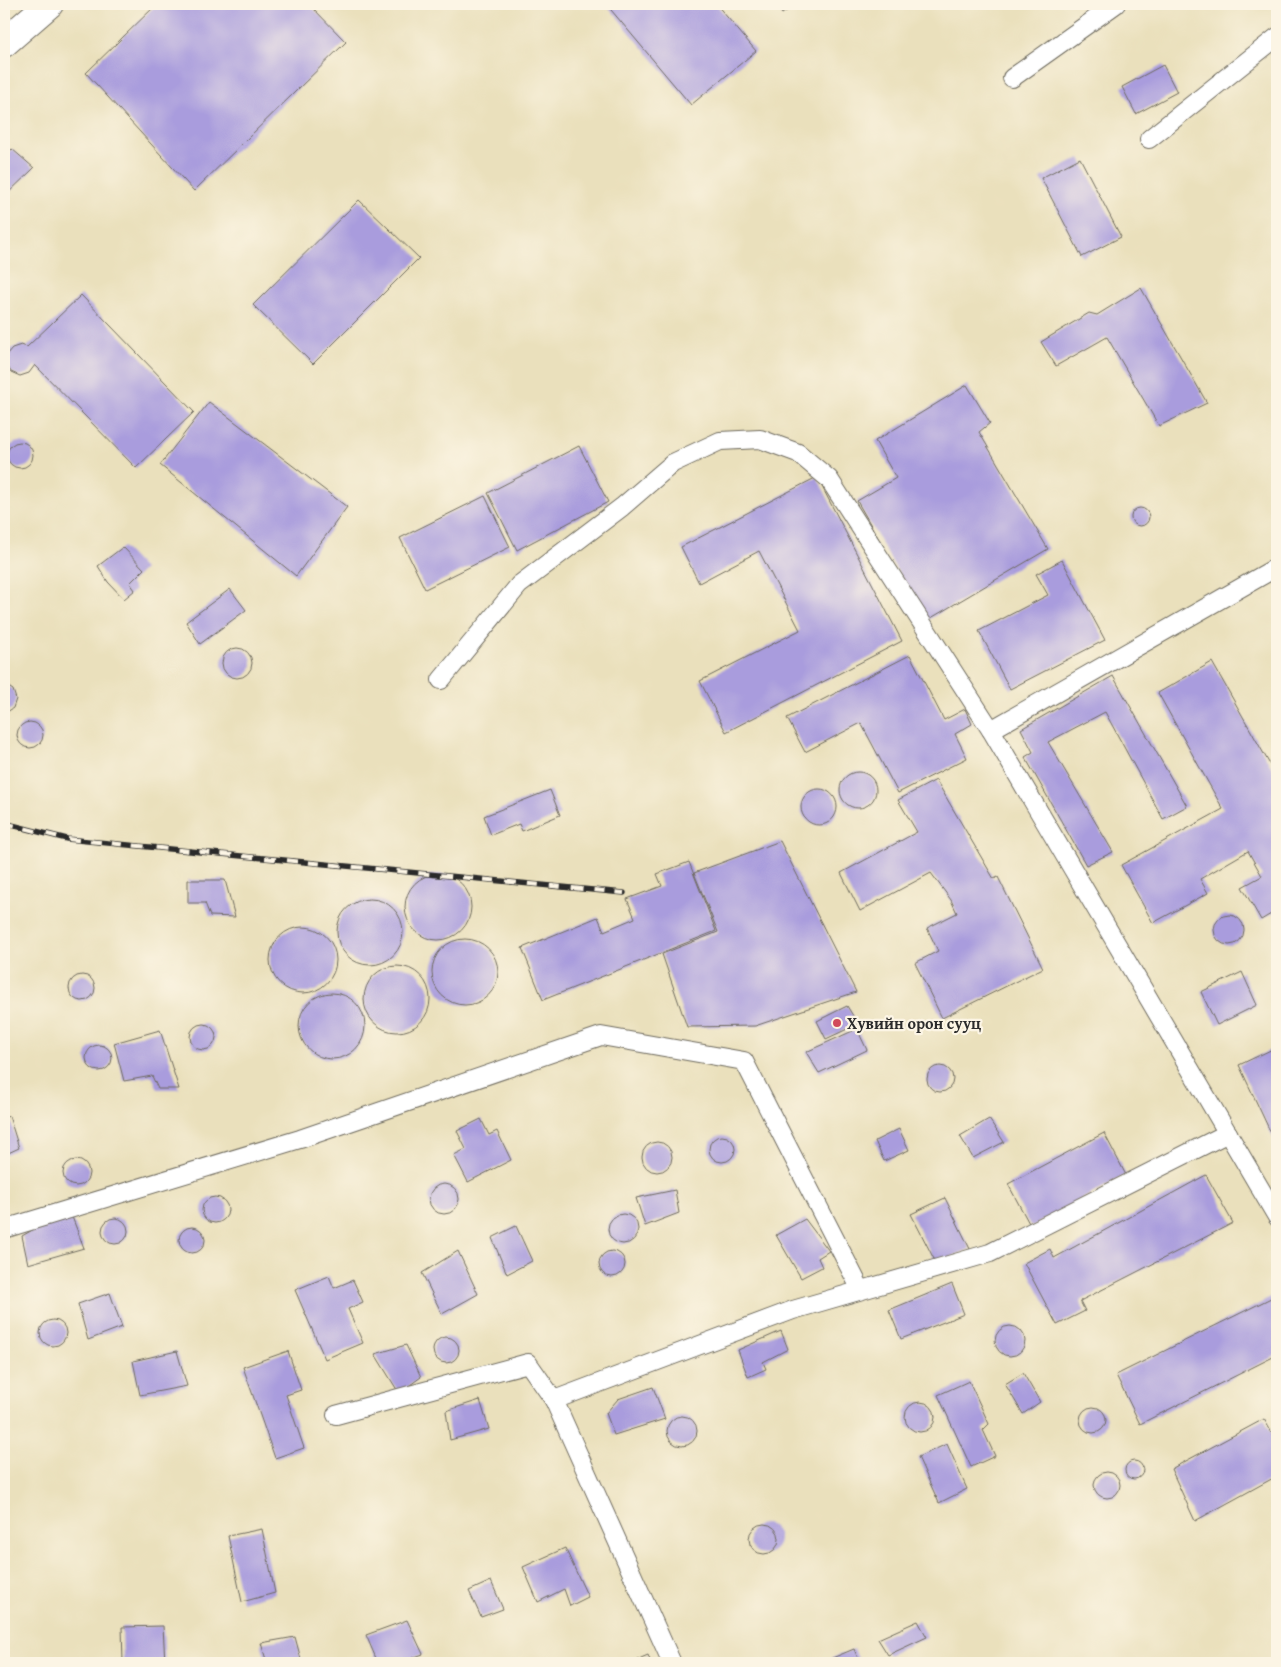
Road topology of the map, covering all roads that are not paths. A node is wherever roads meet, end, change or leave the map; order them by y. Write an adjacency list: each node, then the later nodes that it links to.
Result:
1 (49, 4): 4 (street)
2 (1116, 4): 5 (lane)
3 (1277, 37): 6 (lane)
4 (4, 43)
5 (1012, 78)
6 (1149, 139)
7 (1277, 567): 9 (lane)
8 (441, 680): 9 (lane)
9 (992, 730): 10 (lane)
10 (1228, 1133): 11 (lane); 13 (lane)
11 (1277, 1217)
12 (4, 1229): 13 (lane)
13 (861, 1290): 14 (lane)
14 (554, 1400): 15 (lane); 16 (lane)
15 (336, 1415)
16 (672, 1663)

